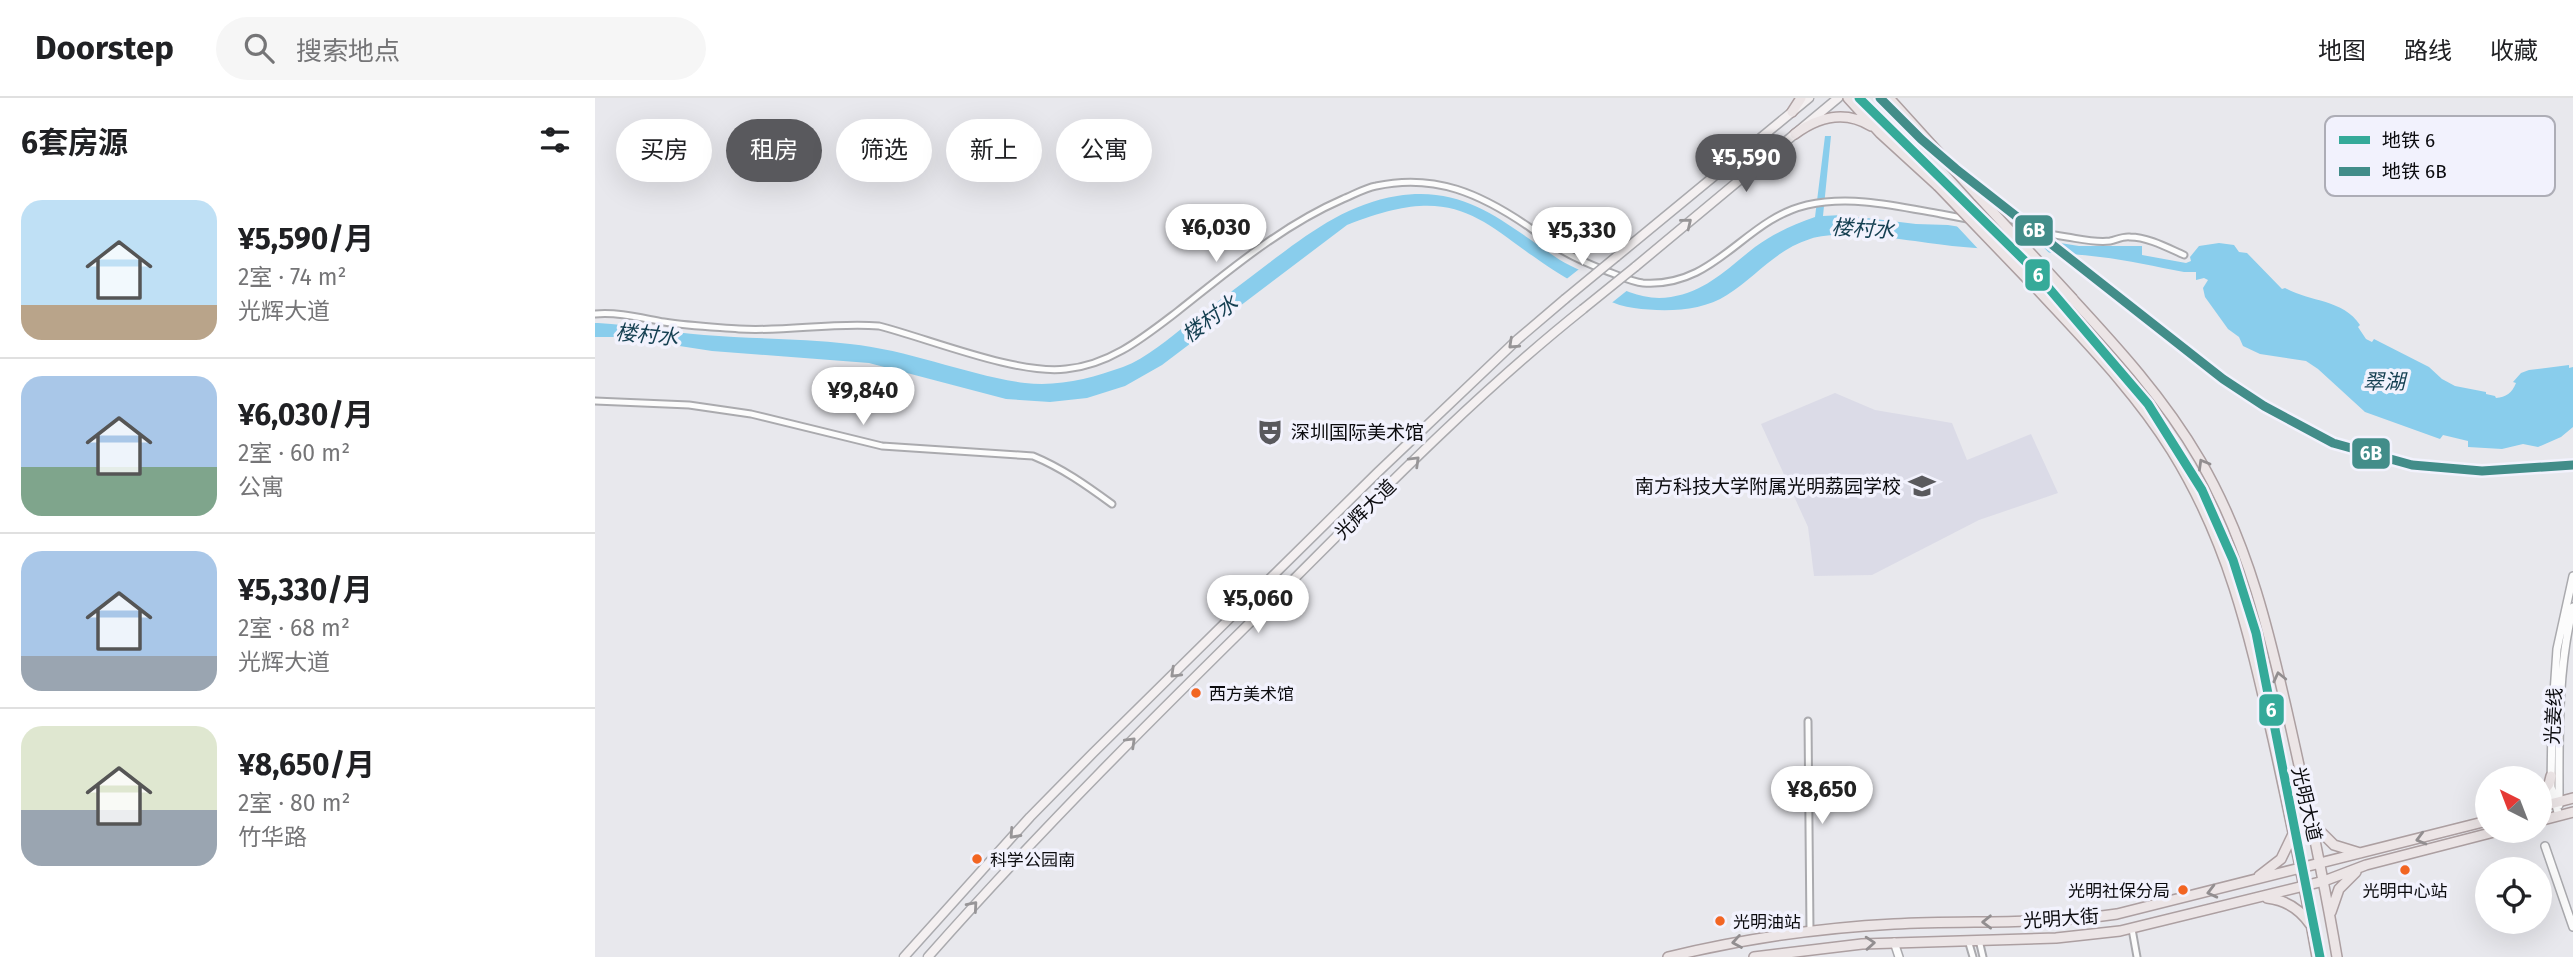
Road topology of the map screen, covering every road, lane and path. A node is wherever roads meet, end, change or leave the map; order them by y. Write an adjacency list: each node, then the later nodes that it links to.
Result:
1 (1801, 98): 6 (main road)
2 (1809, 98): 6 (main road, 光辉大道)
3 (1838, 98): 8 (main road, 光辉大道)
4 (1848, 98): 7 (main road, 光明大道)
5 (1892, 98): 11 (main road, bridge)
6 (1792, 112): 47 (main road, 光辉大道, one-way to 47, bridge)
7 (1880, 133): 8 (main road); 28 (main road, 光明大道, bridge)
8 (1795, 134): 48 (main road, 光辉大道, one-way to 8, bridge)
9 (2184, 255): 12 (street)
10 (2035, 259): 26 (main road, 光明大道, one-way to 10)
11 (2073, 299)
12 (595, 314)
13 (595, 401): 14 (street)
14 (1112, 504)
15 (2573, 576): 18 (street, 光姜线)
16 (2573, 607): 21 (street, 光姜线)
17 (1808, 721): 43 (street)
18 (2551, 766)
19 (2552, 780): 21 (street, 光姜线)
20 (2573, 798): 21 (main road)
21 (2557, 803): 22 (main road); 24 (street, 光姜线)
22 (2552, 804)
23 (2573, 812): 24 (main road)
24 (2559, 816): 25 (main road)
25 (2552, 818)
26 (2311, 822): 31 (main road); 32 (main road, 光明大道)
27 (2475, 824): 31 (main road, 光明大街, one-way to 31)
28 (2294, 832): 34 (main road, 光明大道); 36 (main road)
29 (2475, 837): 33 (main road, 光明大街)
30 (2545, 846): 40 (street)
31 (2366, 853): 32 (main road, 光明大街)
32 (2321, 864): 34 (main road, 光明大街); 35 (main road, 光明大道)
33 (2366, 865): 35 (main road, 光明大街); 39 (main road)
34 (2302, 869): 36 (main road, 光明大街); 37 (main road, 光明大道)
35 (2324, 881): 37 (main road, 光明大街); 39 (main road, 光明大道)
36 (2249, 882): 43 (main road, 光明大街, one-way to 43)
37 (2305, 886): 38 (main road, 光明大街); 42 (main road, 光明大道)
38 (2258, 898): 41 (main road, 光明大街); 42 (main road)
39 (2330, 917): 56 (main road, 光明大道)
40 (2573, 928)
41 (2132, 929): 44 (main road, 光明大街); 54 (street)
42 (2312, 929): 55 (main road, 光明大道)
43 (1810, 931): 49 (main road, 光明大街, one-way to 49)
44 (1979, 939): 45 (main road, 光明大街); 53 (street)
45 (1968, 940): 46 (main road, 光明大街); 52 (street)
46 (1894, 942): 50 (main road, 光明大街, one-way to 46); 51 (street)
47 (905, 957)
48 (928, 957)
49 (1668, 957)
50 (1754, 957)
51 (1899, 957)
52 (1973, 957)
53 (1983, 957)
54 (2137, 957)
55 (2317, 957)
56 (2337, 957)

